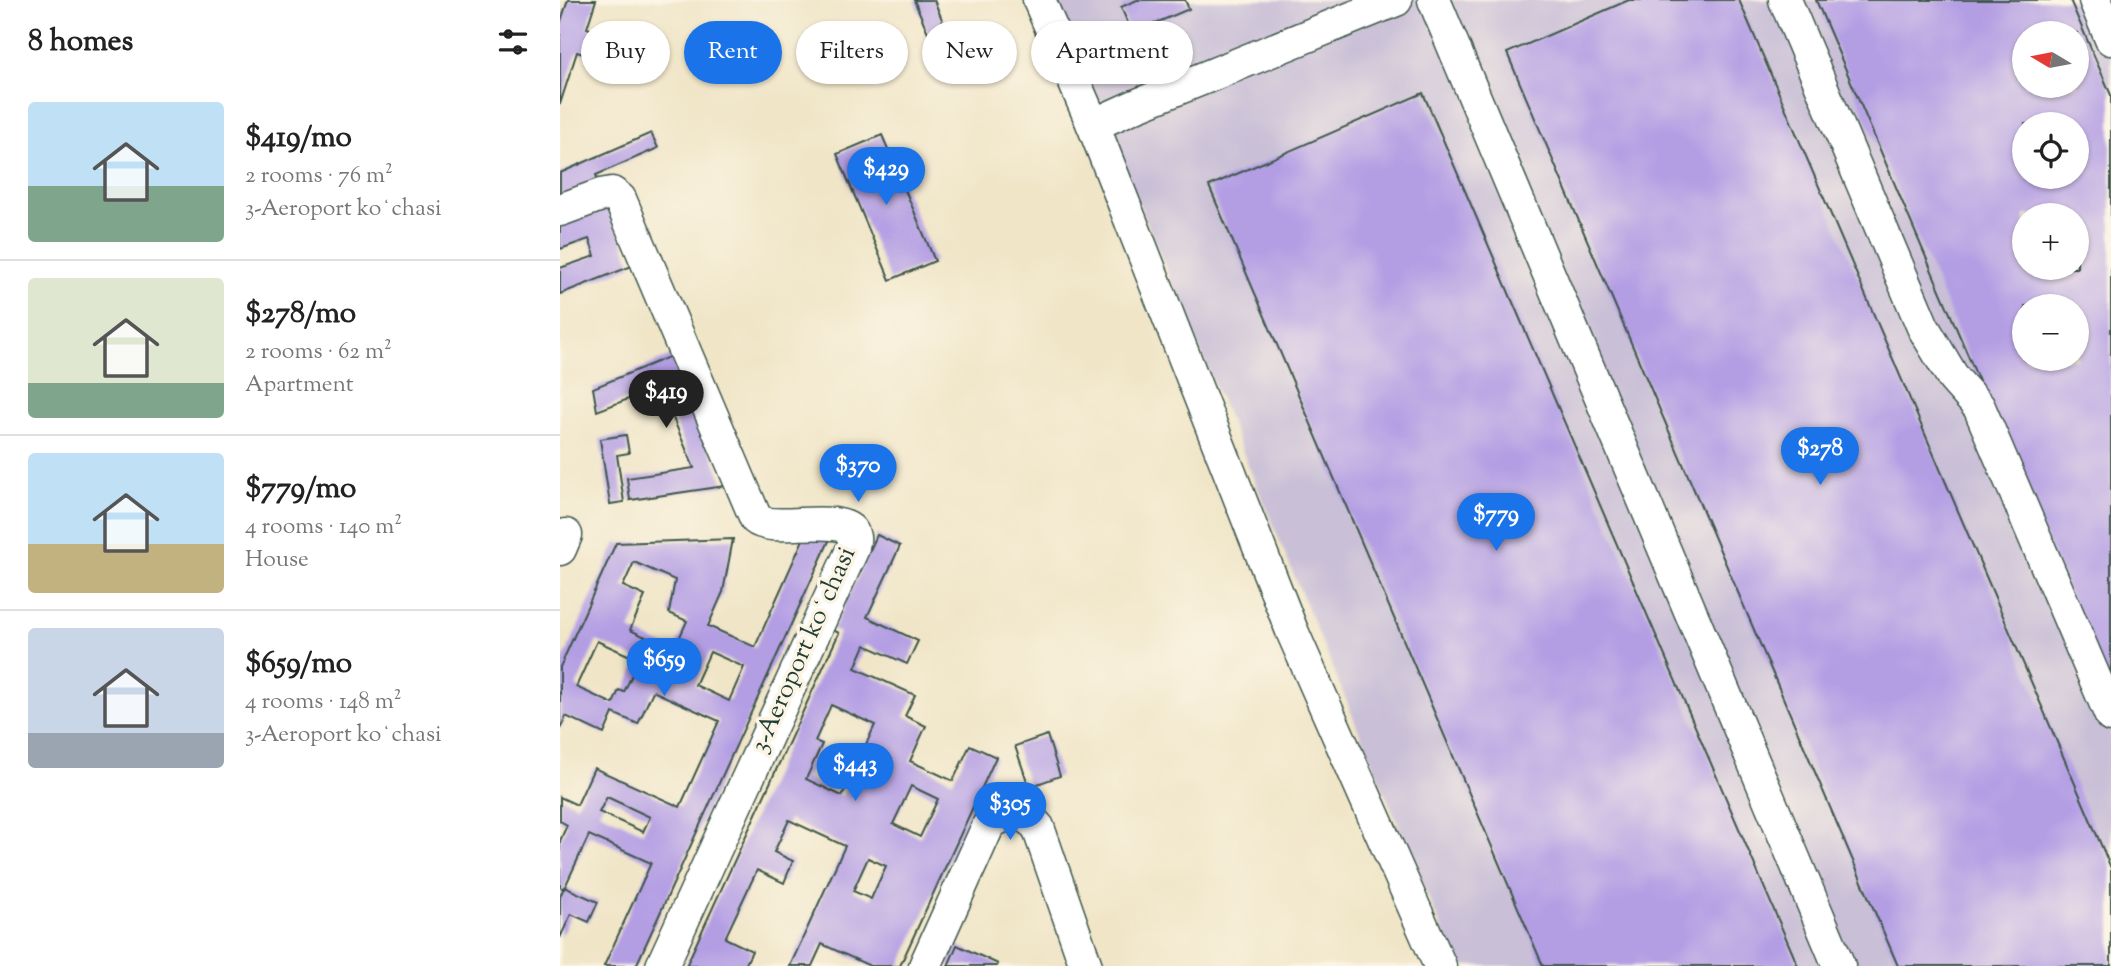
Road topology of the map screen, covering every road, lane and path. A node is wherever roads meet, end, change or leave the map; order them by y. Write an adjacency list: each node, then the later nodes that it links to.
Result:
1 (1039, 0): 7 (street)
2 (1396, 0): 7 (street)
3 (1434, 0): 14 (street)
4 (1784, 0): 9 (street)
5 (2095, 0): 6 (street)
6 (2111, 39)
7 (1093, 125): 13 (street)
8 (560, 210): 10 (street, 3-Aeroport koʻchasi)
9 (2111, 716)
10 (662, 966)
11 (925, 966): 12 (street)
12 (1086, 966)
13 (1440, 966)
14 (1839, 966)

